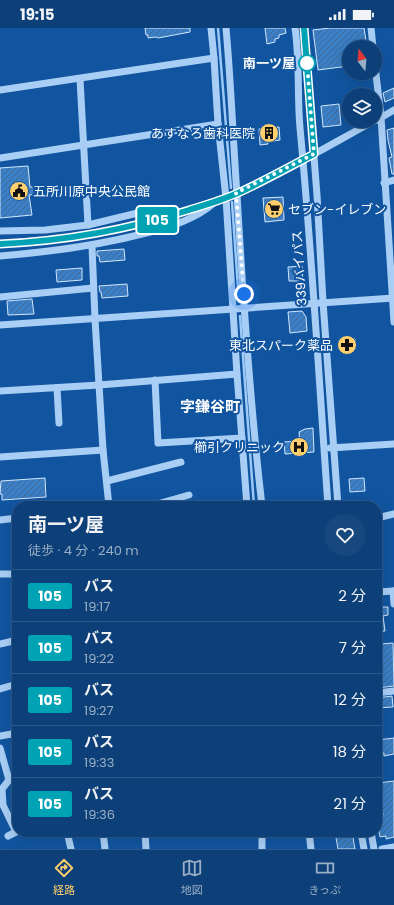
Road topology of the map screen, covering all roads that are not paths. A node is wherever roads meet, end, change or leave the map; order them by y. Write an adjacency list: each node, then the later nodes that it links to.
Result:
1 (211, 28): 7 (street)
2 (226, 28): 21 (street)
3 (295, 28): 18 (street, 339バイパス)
4 (304, 28): 16 (street)
5 (371, 28): 6 (street)
6 (372, 40)
7 (214, 58): 8 (street); 12 (street)
8 (80, 79): 9 (street); 15 (street)
9 (0, 90)
10 (394, 110): 11 (street)
11 (382, 117)
12 (218, 124): 15 (street); 22 (street)
13 (362, 128): 16 (street)
14 (378, 128): 20 (street)
15 (84, 146): 17 (street); 25 (street)
16 (314, 154): 18 (street); 34 (street)
17 (0, 158)
18 (303, 159): 21 (street); 35 (street, 339バイパス)
19 (394, 180): 20 (street)
20 (384, 183): 27 (street)
21 (236, 193): 22 (street); 37 (street)
22 (226, 198): 23 (street); 36 (street)
23 (215, 202): 24 (street); 29 (street)
24 (183, 212): 25 (street); 28 (street)
25 (88, 225): 26 (street)
26 (0, 231)
27 (391, 242): 33 (street)
28 (0, 244)
29 (92, 246): 30 (street); 31 (street)
30 (0, 256)
31 (93, 288): 32 (street); 38 (street)
32 (0, 297)
33 (393, 298): 34 (street); 39 (street)
34 (323, 302): 35 (street); 49 (street)
35 (314, 303): 37 (street); 50 (street, 339バイパス)
36 (234, 309): 37 (street); 38 (street); 41 (street)
37 (245, 309): 59 (street)
38 (95, 319): 40 (street); 43 (street)
39 (394, 322)
40 (0, 325)
41 (237, 374): 42 (street); 47 (street)
42 (155, 380): 43 (street); 47 (street)
43 (99, 385): 44 (street); 51 (street)
44 (57, 388): 45 (street); 46 (street)
45 (0, 391)
46 (59, 423)
47 (242, 438): 58 (street)
48 (394, 444): 49 (street)
49 (333, 448): 50 (street); 61 (street)
50 (324, 449): 60 (street, 339バイパス)
51 (103, 450): 52 (street); 54 (street)
52 (0, 457)
53 (180, 462): 54 (street)
54 (107, 481): 56 (street)
55 (189, 495): 57 (street)
56 (109, 501)
57 (168, 501)
58 (247, 501)
59 (261, 501)
60 (328, 501)
61 (338, 501)
62 (394, 514): 63 (street)
63 (382, 517)
64 (12, 519): 65 (street)
65 (0, 520)
66 (0, 574): 67 (street)
67 (12, 574)
68 (394, 591): 69 (street); 70 (street)
69 (382, 592)
70 (394, 604)
71 (12, 641): 72 (street)
72 (0, 644)
73 (12, 685): 74 (street)
74 (0, 689)
75 (394, 691): 76 (street)
76 (382, 692)
77 (12, 734): 78 (street)
78 (0, 736)
79 (0, 748): 80 (street)
80 (9, 780): 81 (street)
81 (12, 824)
82 (12, 834): 83 (street)
83 (8, 836)
84 (68, 837): 92 (street)
85 (104, 837): 93 (street)
86 (145, 837): 94 (street)
87 (262, 837): 95 (street)
88 (310, 837): 96 (street)
89 (362, 837): 97 (street)
90 (372, 837): 98 (street)
91 (394, 847): 99 (street)
92 (71, 849)
93 (105, 849)
94 (146, 849)
95 (262, 849)
96 (312, 849)
97 (364, 849)
98 (374, 849)
99 (382, 849)

